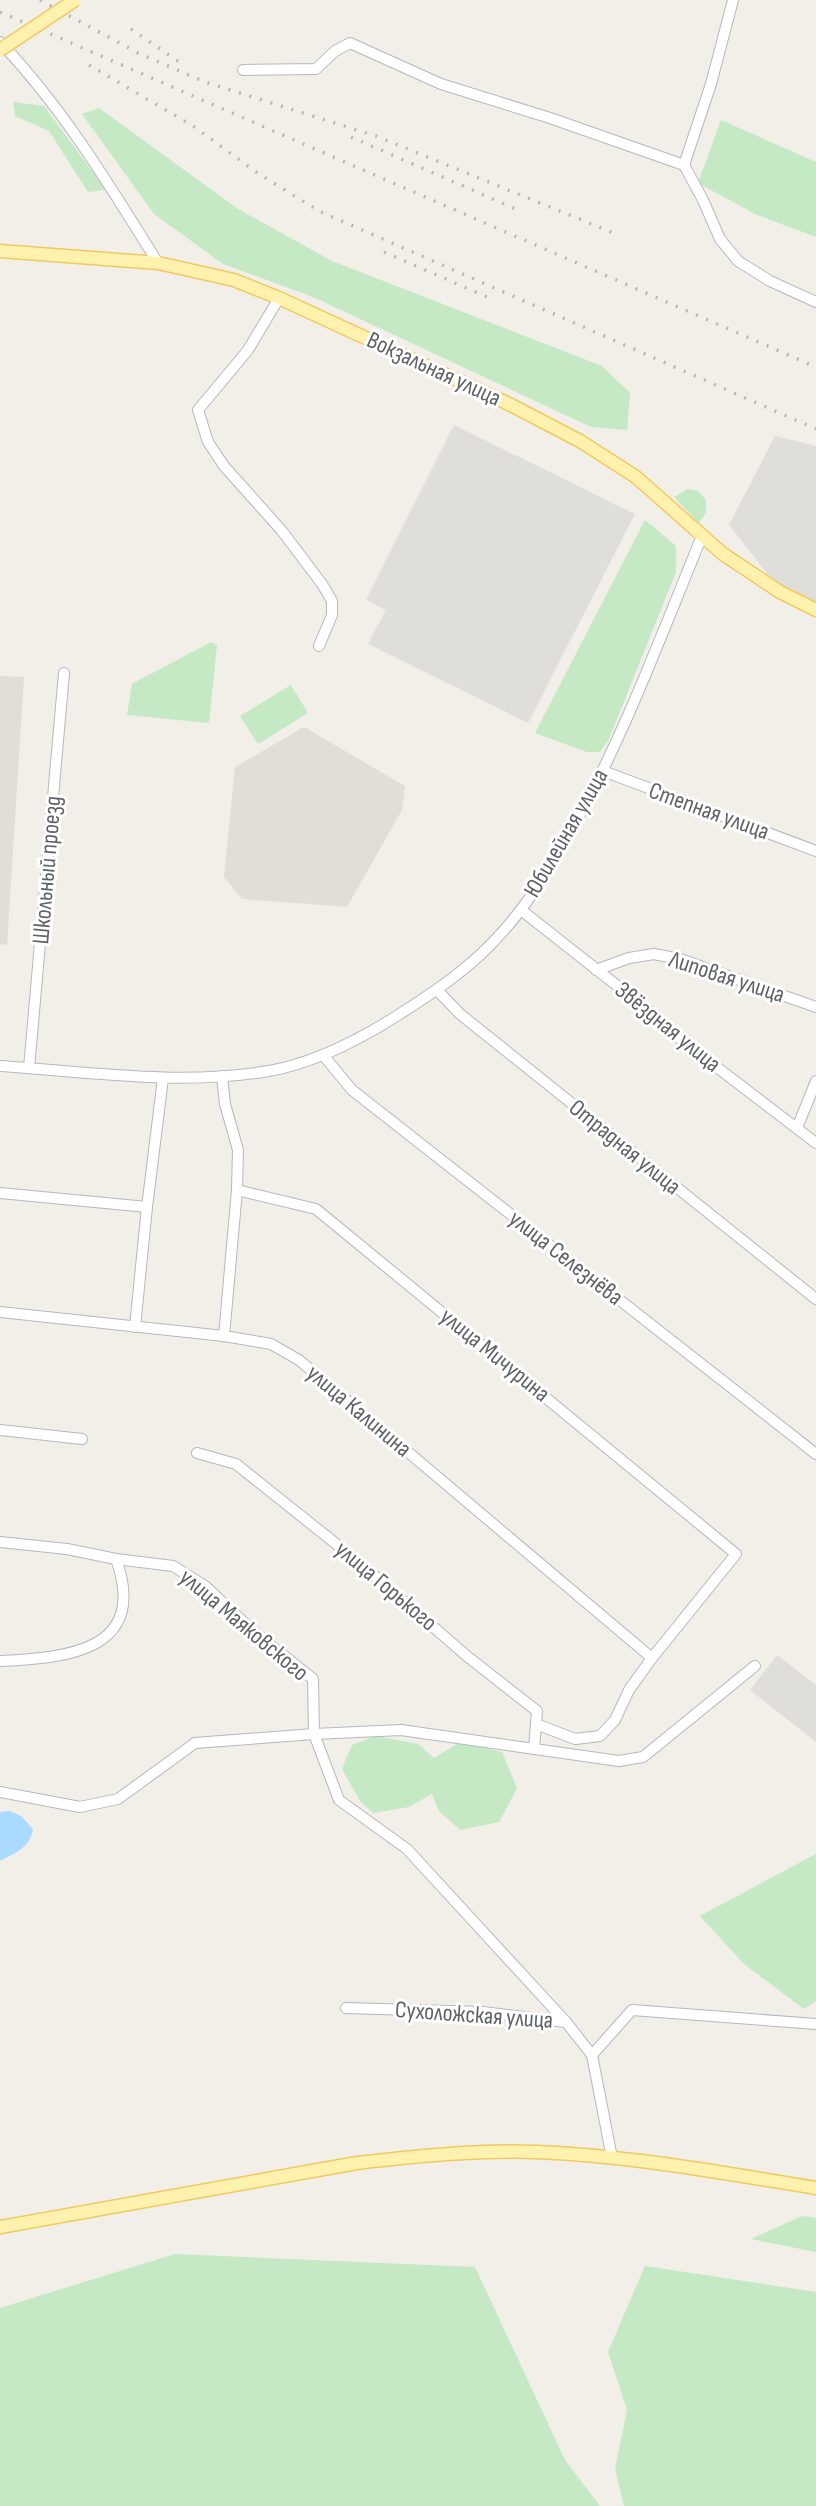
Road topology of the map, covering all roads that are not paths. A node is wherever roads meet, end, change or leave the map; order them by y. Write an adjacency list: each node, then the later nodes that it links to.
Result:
1 (75, 0): 4 (main road, bridge)
2 (733, 0): 6 (street)
3 (0, 42): 8 (street)
4 (0, 50)
5 (243, 70): 6 (street)
6 (684, 165): 10 (street)
7 (0, 251): 8 (main road, Вокзальная улица)
8 (159, 263): 9 (main road, Вокзальная улица)
9 (279, 298): 11 (main road, Вокзальная улица); 13 (street)
10 (816, 302)
11 (702, 537): 12 (main road, Вокзальная улица); 15 (street, Юбилейная улица)
12 (816, 610)
13 (319, 646)
14 (64, 673): 23 (street, Школьный проезд)
15 (603, 771): 16 (street, Степная улица); 17 (street, Юбилейная улица)
16 (816, 850)
17 (521, 910): 18 (street, Звёздная улица); 19 (street, Юбилейная улица)
18 (596, 970): 20 (street, Липовая улица); 27 (street, Звёздная улица)
19 (438, 991): 21 (street, Юбилейная улица); 32 (street, Отрадная улица)
20 (816, 1007)
21 (323, 1055): 24 (street, Юбилейная улица); 39 (street, улица Селезнёва)
22 (0, 1066): 23 (street, Юбилейная улица)
23 (29, 1068): 25 (street, Юбилейная улица)
24 (222, 1076): 25 (street, Юбилейная улица); 29 (street)
25 (163, 1078): 31 (street)
26 (816, 1081): 27 (street)
27 (797, 1128): 28 (street, Звёздная улица)
28 (816, 1143)
29 (237, 1191): 35 (street); 42 (street, улица Мичурина)
30 (0, 1193): 31 (street)
31 (147, 1207): 34 (street)
32 (816, 1299)
33 (0, 1312): 34 (street, улица Калинина)
34 (135, 1327): 35 (street, улица Калинина)
35 (224, 1336): 42 (street, улица Калинина)
36 (0, 1430): 37 (street)
37 (82, 1439)
38 (197, 1453): 45 (street, улица Горького)
39 (816, 1454)
40 (0, 1542): 41 (street, улица Маяковского)
41 (116, 1559): 43 (street); 46 (street, улица Маяковского)
42 (652, 1658): 45 (street)
43 (0, 1661)
44 (755, 1666): 47 (street)
45 (536, 1724): 47 (street)
46 (314, 1734): 47 (street); 48 (street); 50 (street)
47 (534, 1749)
48 (0, 1792)
49 (346, 2008): 50 (street, Сухоложская улица)
50 (566, 2021): 52 (street, Сухоложская улица)
51 (816, 2024): 52 (street)
52 (592, 2055): 53 (street)
53 (611, 2158): 54 (main road); 55 (main road)
54 (816, 2188)
55 (0, 2227)

